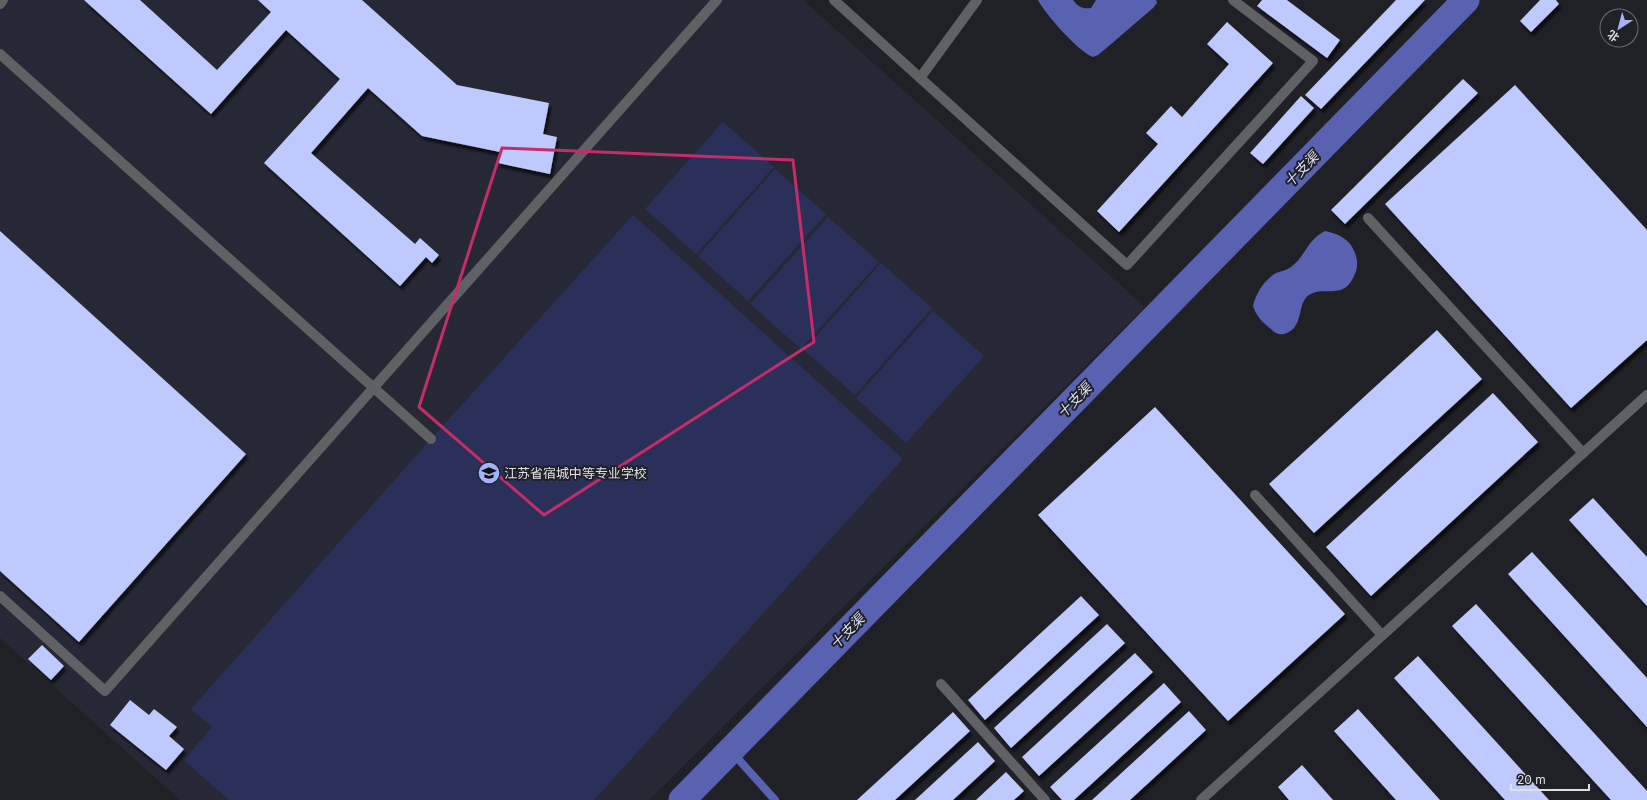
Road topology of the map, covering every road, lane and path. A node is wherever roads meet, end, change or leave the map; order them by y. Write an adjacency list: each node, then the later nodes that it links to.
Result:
1 (4, 0): 6 (lane)
2 (717, 0): 10 (lane)
3 (834, 0): 8 (lane)
4 (977, 0): 8 (lane)
5 (1233, 0): 8 (lane)
6 (0, 4)
7 (0, 54): 10 (lane)
8 (920, 78)
9 (1368, 218): 13 (lane)
10 (374, 388): 12 (lane); 15 (lane)
11 (1647, 395): 13 (lane)
12 (431, 439)
13 (1583, 453): 16 (lane)
14 (1255, 495): 16 (lane)
15 (0, 596)
16 (1382, 635): 19 (lane)
17 (941, 684): 18 (lane)
18 (1045, 800)
19 (1201, 800)

